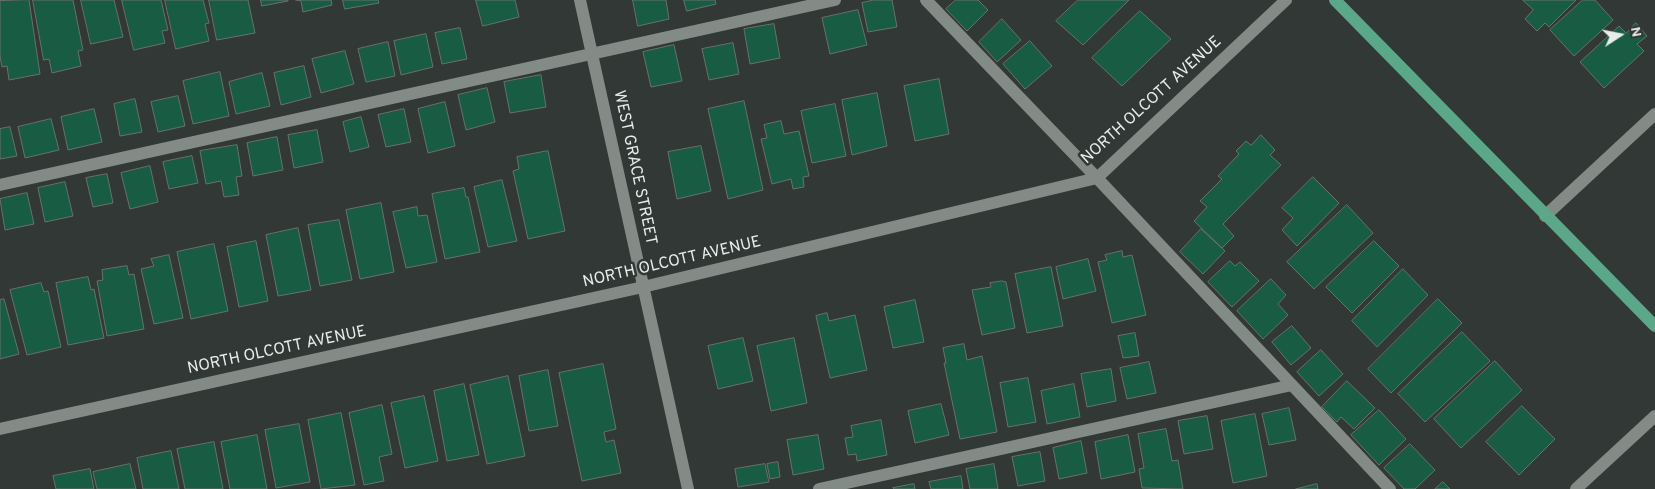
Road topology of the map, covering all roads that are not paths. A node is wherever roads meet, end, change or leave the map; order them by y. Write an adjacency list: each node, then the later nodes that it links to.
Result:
1 (580, 0): 6 (street, WEST GRACE STREET)
2 (836, 0): 6 (street)
3 (926, 0): 8 (street)
4 (1286, 0): 8 (street, NORTH OLCOTT AVENUE)
5 (1335, 0): 10 (main road)
6 (592, 53): 9 (street); 11 (street, WEST GRACE STREET)
7 (1655, 114): 10 (street)
8 (1097, 178): 11 (street, NORTH OLCOTT AVENUE); 13 (street)
9 (0, 185)
10 (1545, 216): 12 (main road)
11 (643, 287): 15 (street, NORTH OLCOTT AVENUE); 16 (street, WEST GRACE STREET)
12 (1655, 326)
13 (1292, 385): 17 (street); 18 (street)
14 (1655, 416): 19 (street)
15 (0, 429)
16 (688, 489)
17 (819, 489)
18 (1390, 489)
19 (1576, 489)

